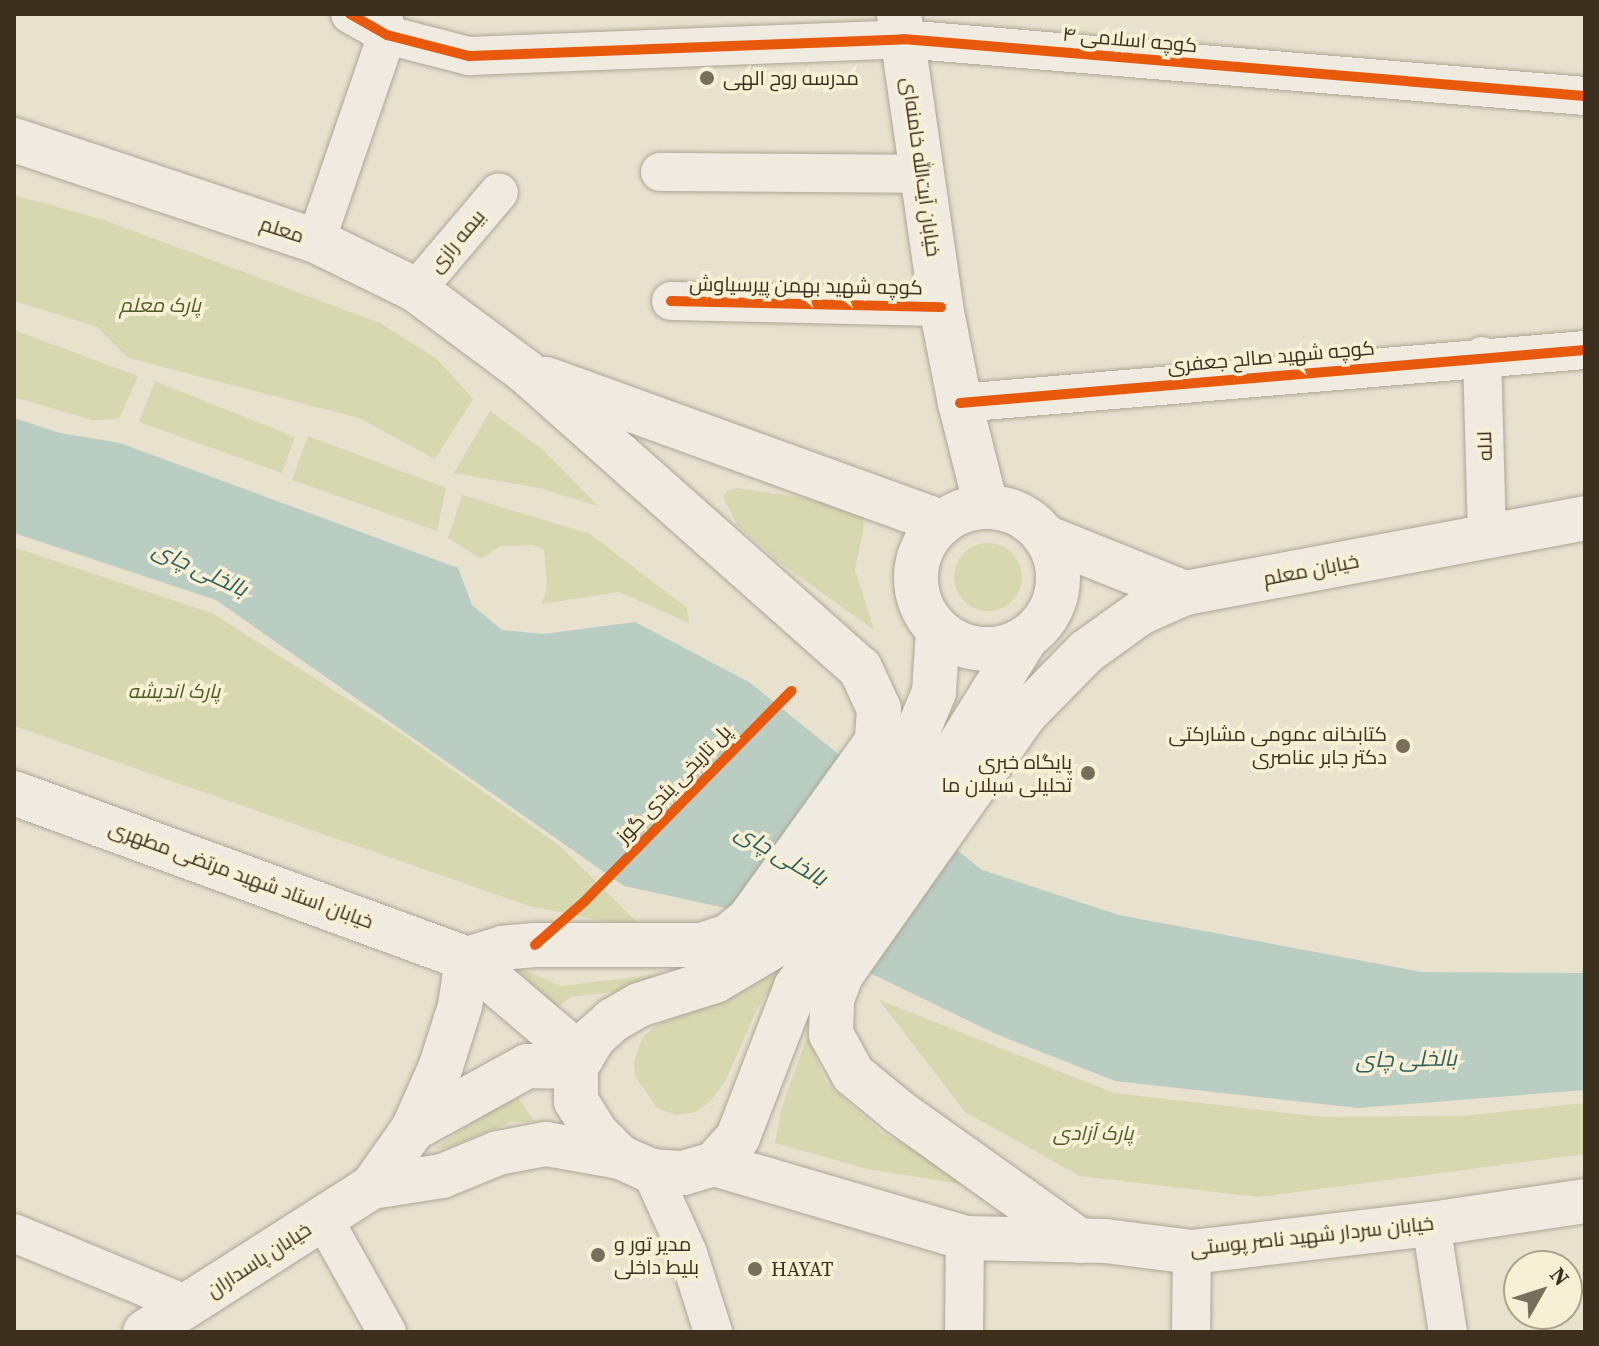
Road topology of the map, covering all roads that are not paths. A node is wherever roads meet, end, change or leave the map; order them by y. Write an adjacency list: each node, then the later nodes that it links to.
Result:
1 (350, 14): 2 (street, کوچه اسلامی ۴)
2 (385, 24): 3 (street, کوچه اسلامی ۴); 9 (street)
3 (901, 27): 4 (street, کوچه اسلامی ۴); 7 (main road, خیابان آیت‌الله خامنه‌ای)
4 (1585, 96)
5 (14, 140): 9 (main road, معلم)
6 (660, 172): 7 (street)
7 (922, 174): 12 (main road, خیابان آیت‌الله خامنه‌ای)
8 (499, 192): 10 (street, بیمه رازی)
9 (316, 241): 10 (main road, معلم)
10 (416, 290): 15 (main road, معلم)
11 (671, 301): 12 (street, کوچه شهید بهمن پیرسیاوش)
12 (941, 307): 16 (main road, خیابان آیت‌الله خامنه‌ای)
13 (1585, 350): 14 (street, کوچه شهید صالح جعفری)
14 (1482, 356): 16 (street, کوچه شهید صالح جعفری); 21 (street, لاله)
15 (525, 371): 19 (main road); 25 (main road)
16 (960, 403): 17 (main road, خیابان آیت‌الله خامنه‌ای)
17 (986, 506): 19 (main road); 20 (main road)
18 (1585, 518): 21 (main road, خیابان معلم)
19 (942, 522): 23 (main road)
20 (1045, 537): 22 (main road); 24 (main road)
21 (1487, 537): 22 (main road, خیابان معلم)
22 (1185, 593): 25 (main road, خیابان معلم)
23 (938, 630): 24 (main road); 25 (main road)
24 (1027, 637): 25 (main road)
25 (920, 773): 27 (main road); 27 (main road)
26 (14, 793): 28 (main road, خیابان استاد شهید مرتضی مطهری)
27 (798, 947): 28 (main road); 29 (main road); 32 (main road); 39 (main road)
28 (467, 959): 29 (main road); 30 (main road)
29 (579, 1062): 30 (main road); 31 (main road)
30 (413, 1129): 33 (main road)
31 (636, 1164): 32 (main road); 33 (main road); 44 (street)
32 (714, 1164): 38 (main road, خیابان سردار شهید ناصر پوستی)
33 (372, 1187): 35 (main road, خیابان پاسداران)
34 (1585, 1201): 36 (main road, خیابان سردار شهید ناصر پوستی)
35 (323, 1218): 41 (main road, خیابان پاسداران); 43 (street)
36 (1431, 1224): 40 (main road, خیابان سردار شهید ناصر پوستی); 47 (street)
37 (14, 1233): 41 (street)
38 (965, 1238): 39 (main road, خیابان سردار شهید ناصر پوستی); 45 (street)
39 (1080, 1241): 40 (main road, خیابان سردار شهید ناصر پوستی)
40 (1192, 1252): 46 (street)
41 (188, 1305): 42 (main road, خیابان پاسداران)
42 (145, 1332)
43 (387, 1332)
44 (713, 1332)
45 (964, 1332)
46 (1191, 1332)
47 (1448, 1332)

